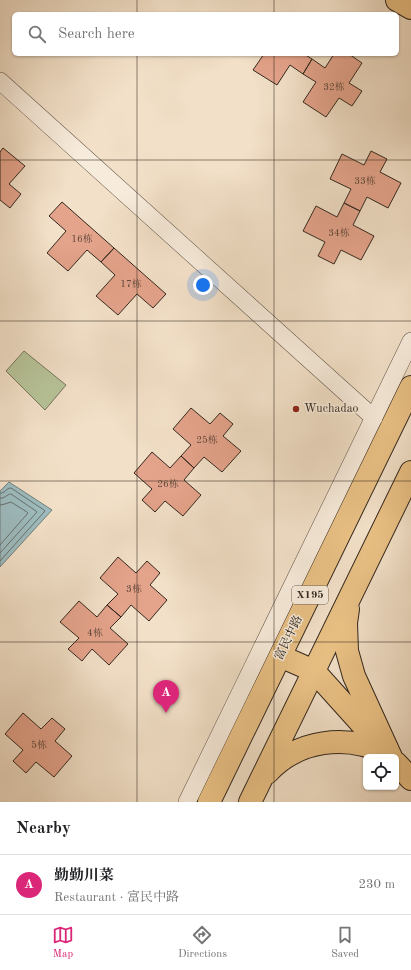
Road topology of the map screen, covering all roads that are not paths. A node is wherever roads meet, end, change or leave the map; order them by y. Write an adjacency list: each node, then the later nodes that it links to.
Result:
1 (397, 0): 2 (main road)
2 (411, 8)
3 (0, 81): 6 (street)
4 (411, 341): 6 (street)
5 (411, 387): 9 (main road, 富民中路 / X195)
6 (374, 418): 17 (street)
7 (411, 472): 8 (main road, X195)
8 (350, 596): 10 (main road, X195); 13 (main road)
9 (280, 656): 10 (main road); 18 (main road, 富民中路 / X195)
10 (314, 671): 12 (main road); 16 (main road, X195)
11 (385, 754): 16 (main road)
12 (388, 754)
13 (390, 754)
14 (399, 766): 15 (main road)
15 (411, 779)
16 (261, 780): 19 (main road, X195)
17 (187, 802)
18 (209, 802)
19 (250, 802)

